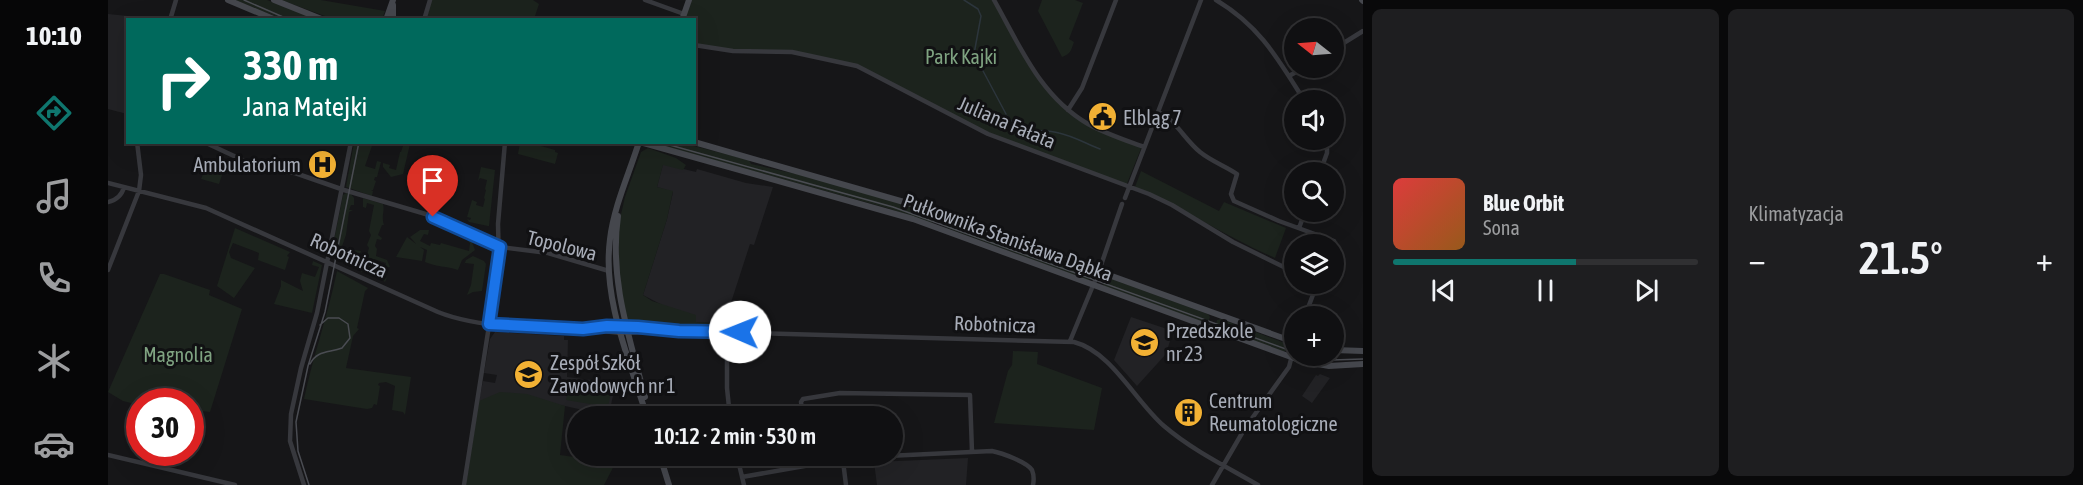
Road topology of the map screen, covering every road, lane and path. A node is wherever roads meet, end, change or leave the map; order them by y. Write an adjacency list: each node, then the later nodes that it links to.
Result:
1 (176, 0): 13 (street)
2 (228, 0): 14 (street)
3 (274, 0): 15 (street)
4 (393, 0): 16 (street); 17 (street)
5 (430, 0): 18 (street)
6 (645, 0): 12 (street)
7 (689, 0): 12 (street)
8 (994, 0): 23 (street)
9 (1116, 0): 23 (street)
10 (1201, 0): 24 (street)
11 (1216, 0): 22 (street)
12 (683, 17)
13 (171, 18)
14 (271, 18)
15 (319, 18)
16 (387, 18)
17 (393, 18)
18 (425, 18)
19 (1363, 31): 20 (street)
20 (1344, 43)
21 (696, 45): 35 (street, Juliana Fałata)
22 (1284, 68)
23 (1068, 110): 32 (street)
24 (1158, 112): 32 (street); 45 (street)
25 (696, 143): 42 (street, Pułkownika Stanisława Dąbka)
26 (137, 144): 37 (street)
27 (208, 144): 36 (street, Topolowa)
28 (351, 144): 36 (street)
29 (505, 144): 47 (street)
30 (638, 144): 38 (street)
31 (646, 144): 44 (street, Pułkownika Stanisława Dąbka)
32 (1144, 147): 35 (street)
33 (108, 183): 34 (street, Robotnicza)
34 (124, 187): 37 (street, Robotnicza); 40 (street)
35 (1129, 187): 39 (street); 49 (street, Juliana Fałata)
36 (342, 189): 47 (street, Topolowa); 48 (street)
37 (139, 191): 48 (street, Robotnicza); 50 (street)
38 (621, 194): 51 (street); 57 (street)
39 (1125, 198)
40 (108, 202)
41 (1122, 204): 52 (street)
42 (941, 214): 44 (street); 52 (street, Pułkownika Stanisława Dąbka)
43 (1301, 222): 45 (street)
44 (936, 228): 53 (street, Pułkownika Stanisława Dąbka)
45 (1299, 228): 46 (street)
46 (1315, 234)
47 (500, 247): 51 (street, Topolowa); 55 (street)
48 (328, 262): 55 (street, Robotnicza); 80 (street)
49 (1284, 267)
50 (108, 270)
51 (609, 271): 57 (street)
52 (1099, 271): 53 (street); 54 (street, Pułkownika Stanisława Dąbka)
53 (1093, 286): 56 (street, Pułkownika Stanisława Dąbka); 60 (street)
54 (1216, 314): 56 (street); 59 (street, Pułkownika Stanisława Dąbka)
55 (489, 324): 57 (street, Robotnicza); 81 (street)
56 (1210, 328): 63 (street, Pułkownika Stanisława Dąbka)
57 (624, 330): 58 (street, Robotnicza); 67 (street)
58 (727, 332): 60 (street, Robotnicza); 68 (street)
59 (1284, 338)
60 (1070, 341): 73 (street, Robotnicza)
61 (1344, 350): 62 (street)
62 (1363, 351)
63 (1284, 354)
64 (1363, 364): 65 (street, Pułkownika Stanisława Dąbka)
65 (1344, 365)
66 (1289, 366): 73 (street)
67 (645, 406)
68 (729, 406)
69 (802, 406): 70 (street)
70 (972, 452): 72 (street); 85 (street)
71 (108, 455): 79 (street)
72 (903, 455)
73 (1224, 465): 86 (street); 87 (street, Robotnicza)
74 (663, 466): 82 (street)
75 (739, 466): 78 (street)
76 (804, 466): 78 (street)
77 (844, 466): 84 (street)
78 (742, 477): 83 (street)
79 (235, 485)
80 (303, 485)
81 (464, 485)
82 (669, 485)
83 (744, 485)
84 (846, 485)
85 (1033, 485)
86 (1212, 485)
87 (1258, 485)

